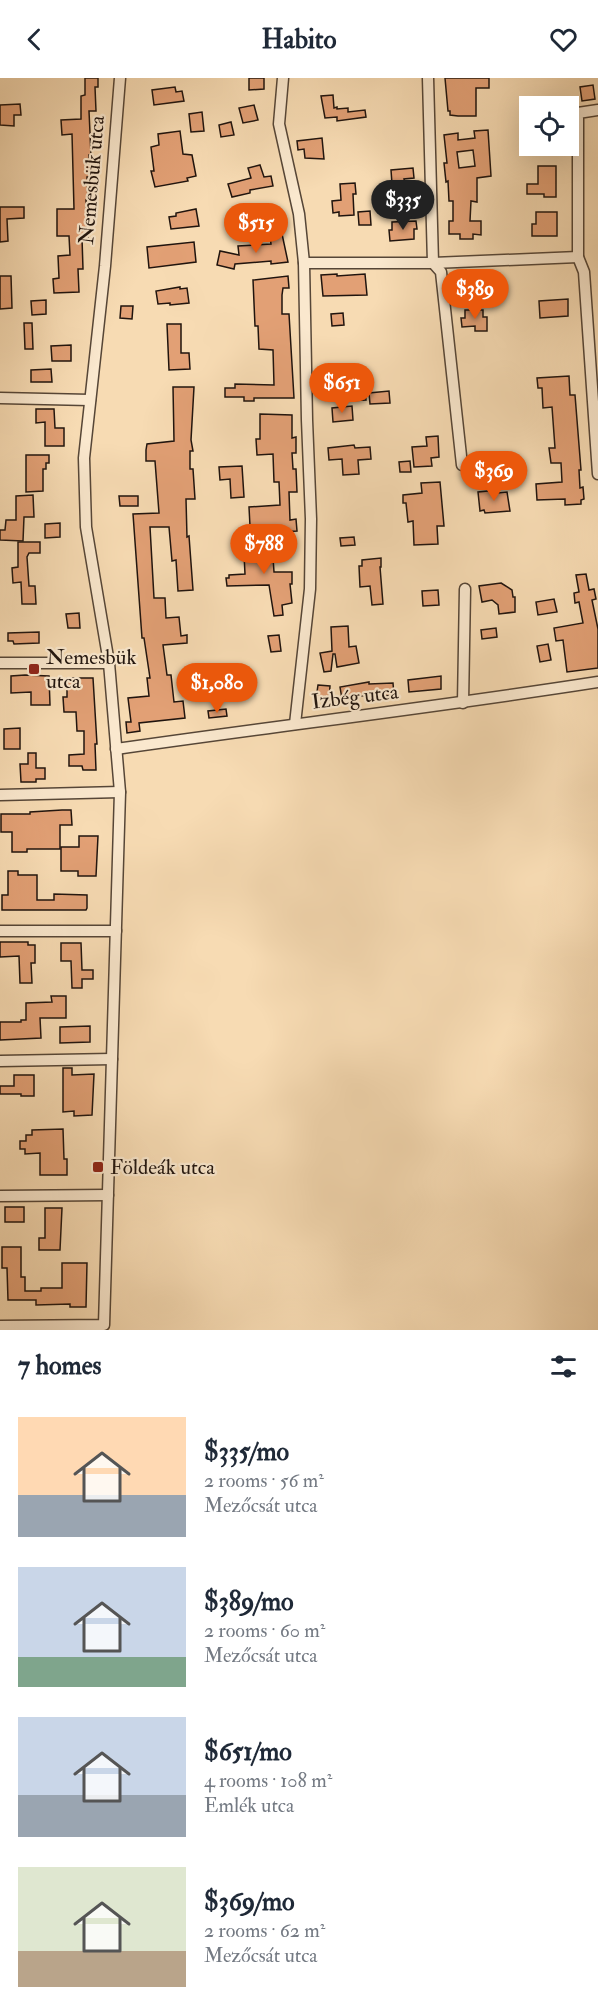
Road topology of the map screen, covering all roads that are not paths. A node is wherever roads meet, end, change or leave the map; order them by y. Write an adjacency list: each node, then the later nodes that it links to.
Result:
1 (120, 78): 9 (street, Nemesbük utca)
2 (283, 78): 6 (street)
3 (428, 78): 7 (street)
4 (598, 110): 5 (street)
5 (578, 257): 7 (street); 11 (street)
6 (304, 263): 7 (street); 17 (street)
7 (433, 263): 10 (street)
8 (0, 398): 9 (street)
9 (90, 400): 14 (street, Nemesbük utca)
10 (462, 465)
11 (598, 474)
12 (465, 588): 16 (street)
13 (0, 663): 14 (street)
14 (110, 663): 18 (street, Nemesbük utca)
15 (598, 682): 16 (street, Izbég utca)
16 (463, 703): 17 (street, Izbég utca)
17 (295, 724): 18 (street, Izbég utca)
18 (116, 749): 19 (street, Nemesbük utca)
19 (120, 792): 20 (street); 22 (street, Nemesbük utca)
20 (0, 795)
21 (0, 931): 22 (street)
22 (116, 931): 23 (street, Nemesbük utca)
23 (112, 1059): 24 (street); 25 (street, Nemesbük utca)
24 (0, 1061)
25 (108, 1195): 26 (street); 27 (street, Nemesbük utca)
26 (0, 1196)
27 (0, 1326)

